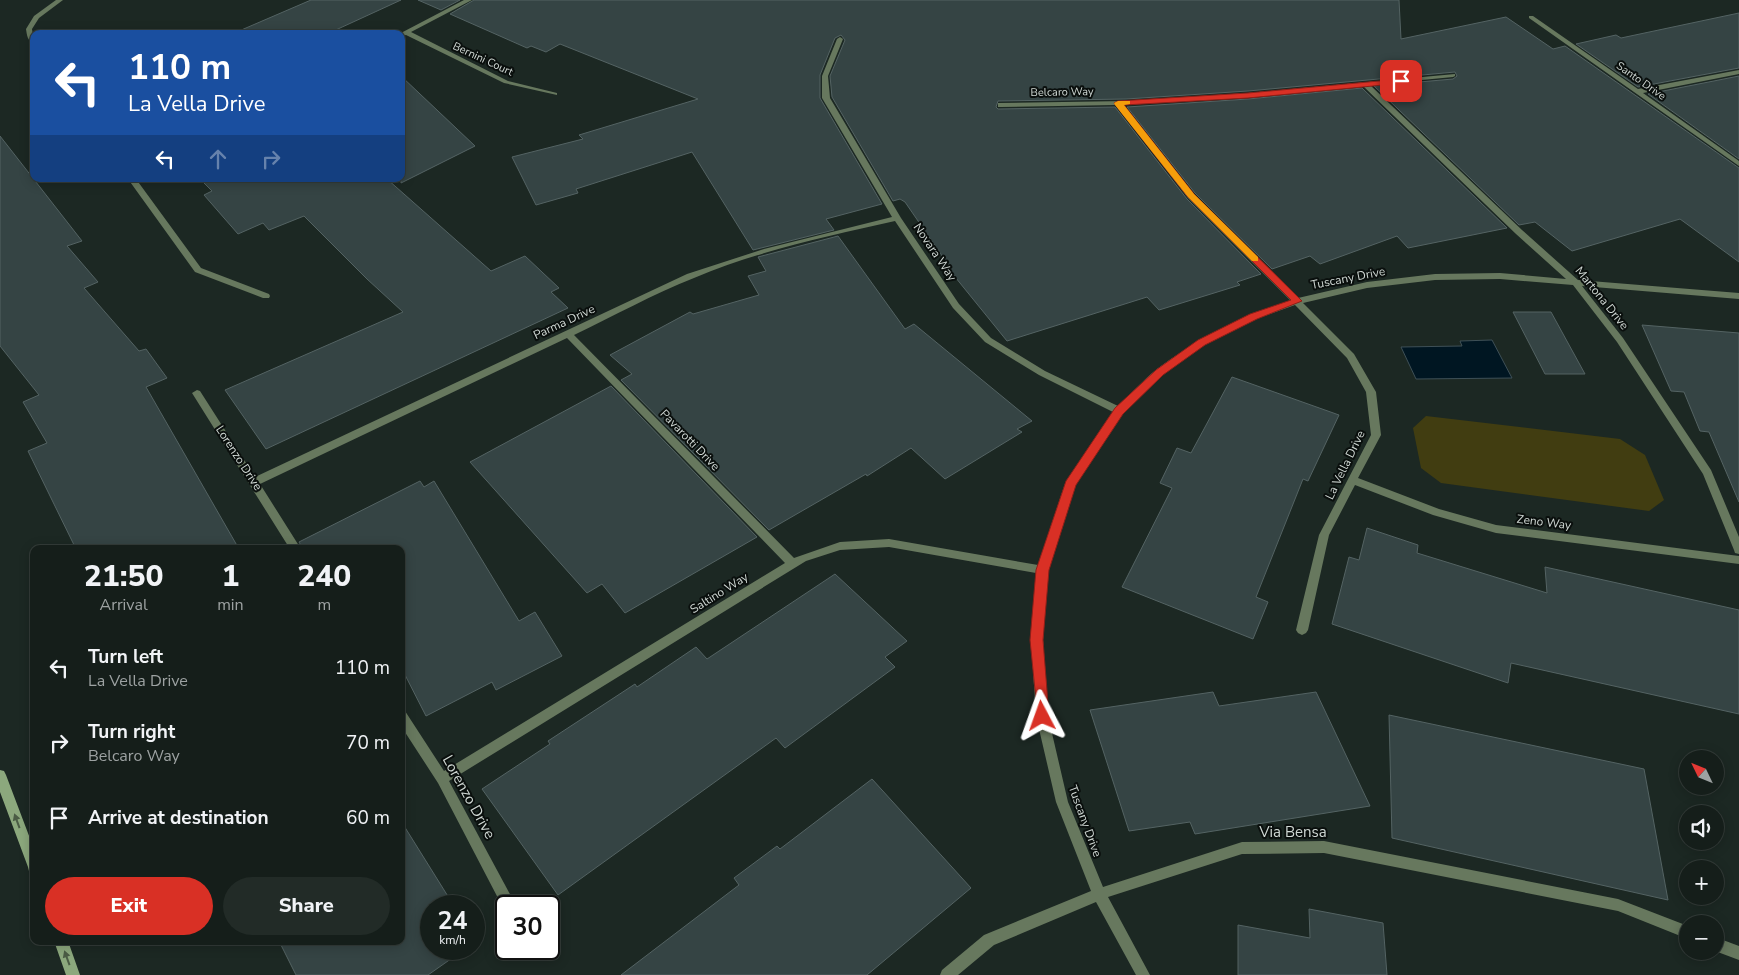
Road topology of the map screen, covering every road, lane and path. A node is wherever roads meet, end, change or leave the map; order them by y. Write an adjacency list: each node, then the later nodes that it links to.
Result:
1 (60, 0): 5 (street)
2 (469, 0): 4 (street)
3 (1531, 17): 11 (street, Santo Drive)
4 (405, 33)
5 (30, 34)
6 (405, 34): 12 (street, Bernini Court)
7 (840, 39): 17 (street, Novara Way)
8 (1739, 72): 11 (street)
9 (1453, 75): 10 (street, Belcaro Way)
10 (1366, 85): 13 (street, Belcaro Way); 18 (street, Martona Drive)
11 (1636, 92): 15 (street, Santo Drive)
12 (555, 94)
13 (1118, 103): 14 (street, Belcaro Way); 21 (street, La Vella Drive)
14 (1001, 105)
15 (1739, 164)
16 (134, 182): 19 (street)
17 (897, 218): 22 (street, Parma Drive); 24 (street, Novara Way)
18 (1575, 282): 20 (street, Tuscany Drive); 21 (street, Tuscany Drive); 28 (street, Martona Drive)
19 (266, 296)
20 (1739, 296)
21 (1297, 301): 24 (street, Tuscany Drive); 25 (street, La Vella Drive)
22 (568, 334): 26 (street, Parma Drive); 30 (street, Pavarotti Drive)
23 (197, 393): 26 (street, Lorenzo Drive)
24 (1119, 411): 31 (street, Tuscany Drive)
25 (1352, 480): 29 (street, Zeno Way); 32 (street, La Vella Drive)
26 (254, 482): 27 (street, Lorenzo Drive)
27 (293, 545)
28 (1739, 550)
29 (1739, 560)
30 (793, 564): 31 (street, Saltino Way); 35 (street, Saltino Way)
31 (1042, 570): 37 (street, Tuscany Drive)
32 (1302, 630)
33 (405, 721): 35 (street, Lorenzo Drive)
34 (0, 775): 36 (main road, one-way to 34)
35 (442, 779): 38 (street, Lorenzo Drive)
36 (30, 856)
37 (1099, 894): 39 (street, Via Bensa); 44 (street, Via Bensa); 45 (street, Tuscany Drive)
38 (503, 895)
39 (1679, 929)
40 (63, 945): 43 (main road, one-way to 40)
41 (1724, 947): 42 (street)
42 (1739, 953)
43 (74, 975)
44 (947, 975)
45 (1143, 975)

